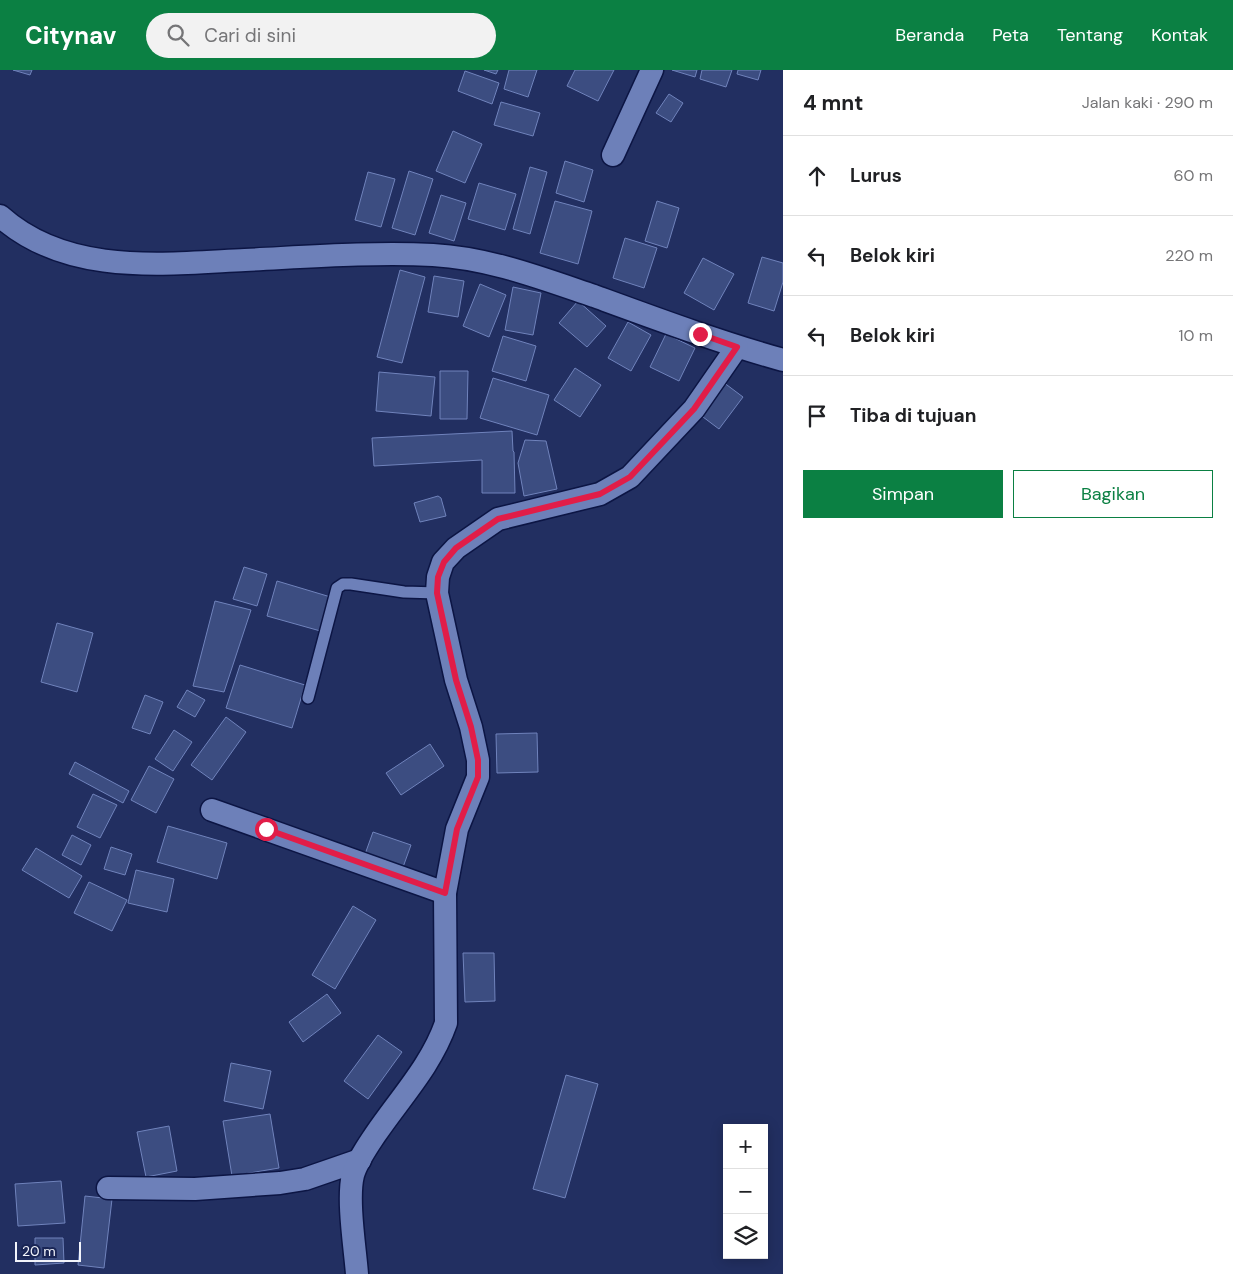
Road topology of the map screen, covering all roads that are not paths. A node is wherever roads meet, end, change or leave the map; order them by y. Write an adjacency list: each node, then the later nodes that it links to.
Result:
1 (652, 70): 2 (street)
2 (613, 154)
3 (0, 216): 4 (street)
4 (737, 347): 5 (street); 6 (street)
5 (783, 360)
6 (437, 593): 7 (lane); 9 (street)
7 (308, 698)
8 (212, 810): 9 (street)
9 (445, 893): 10 (street)
10 (360, 1160): 11 (street); 12 (street)
11 (108, 1188)
12 (357, 1274)

